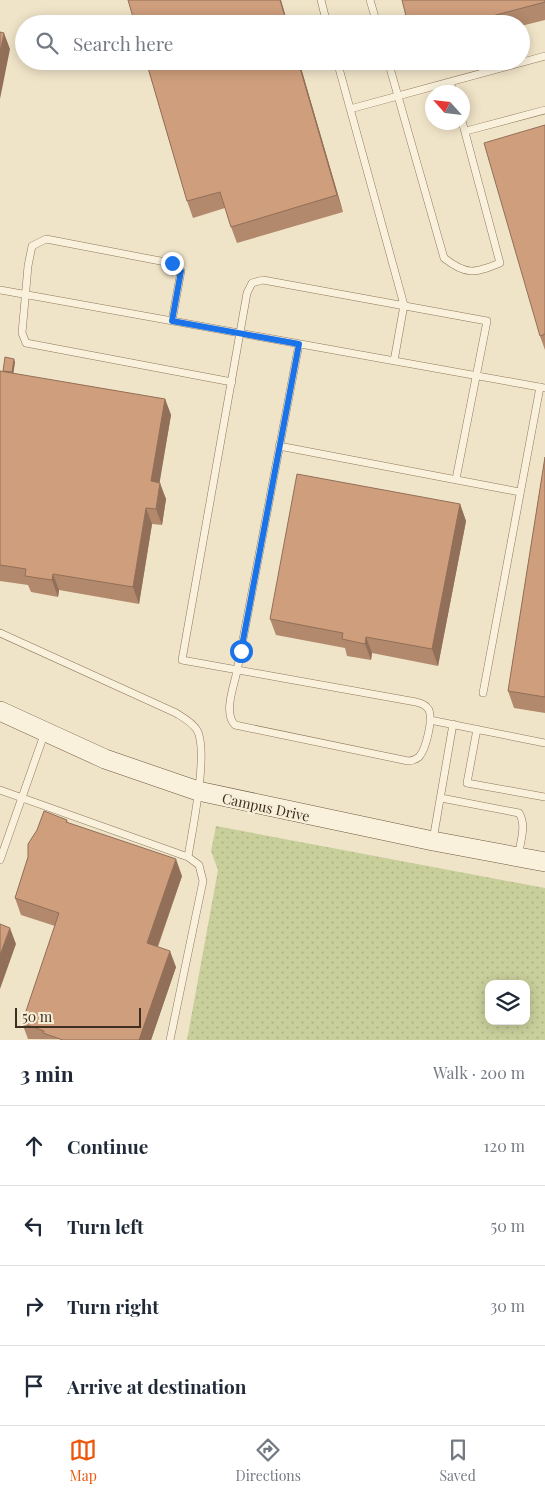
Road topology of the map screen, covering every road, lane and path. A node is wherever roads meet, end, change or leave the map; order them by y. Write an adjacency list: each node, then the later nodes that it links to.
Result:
1 (320, 0): 3 (lane)
2 (370, 0): 4 (lane)
3 (324, 15)
4 (374, 15)
5 (545, 56): 6 (lane)
6 (530, 60)
7 (339, 70): 13 (lane)
8 (391, 70): 12 (lane)
9 (494, 70): 10 (lane)
10 (450, 82): 11 (lane); 12 (lane)
11 (451, 85)
12 (398, 96): 13 (lane); 15 (lane)
13 (350, 109): 18 (lane)
14 (545, 110): 15 (lane)
15 (466, 131)
16 (0, 290): 17 (lane)
17 (26, 295): 19 (lane); 19 (lane); 24 (lane)
18 (404, 305): 20 (lane); 22 (lane); 23 (lane)
19 (172, 321): 20 (lane)
20 (240, 333): 21 (lane); 24 (lane)
21 (299, 344): 22 (lane); 26 (lane)
22 (394, 361): 23 (lane)
23 (475, 376): 25 (lane); 27 (lane)
24 (232, 382): 30 (lane)
25 (542, 388): 28 (lane)
26 (279, 446): 27 (lane); 30 (lane)
27 (456, 479): 28 (lane)
28 (520, 492): 31 (lane)
29 (0, 633): 39 (lane)
30 (237, 671): 33 (lane); 33 (lane)
31 (483, 693)
32 (0, 710): 36 (street, Campus Drive)
33 (430, 720): 34 (lane)
34 (453, 724): 35 (lane); 42 (lane)
35 (477, 729): 37 (lane); 40 (lane)
36 (46, 732): 39 (street, Campus Drive); 41 (lane)
37 (545, 743)
38 (0, 790): 41 (lane)
39 (198, 792): 43 (street, Campus Drive); 44 (lane)
40 (545, 797)
41 (22, 798): 44 (lane); 46 (lane)
42 (441, 798): 43 (lane); 45 (lane)
43 (433, 841): 45 (street, Campus Drive)
44 (188, 857): 48 (lane)
45 (518, 857): 47 (street, Campus Drive)
46 (0, 860)
47 (545, 862)
48 (170, 1040)

